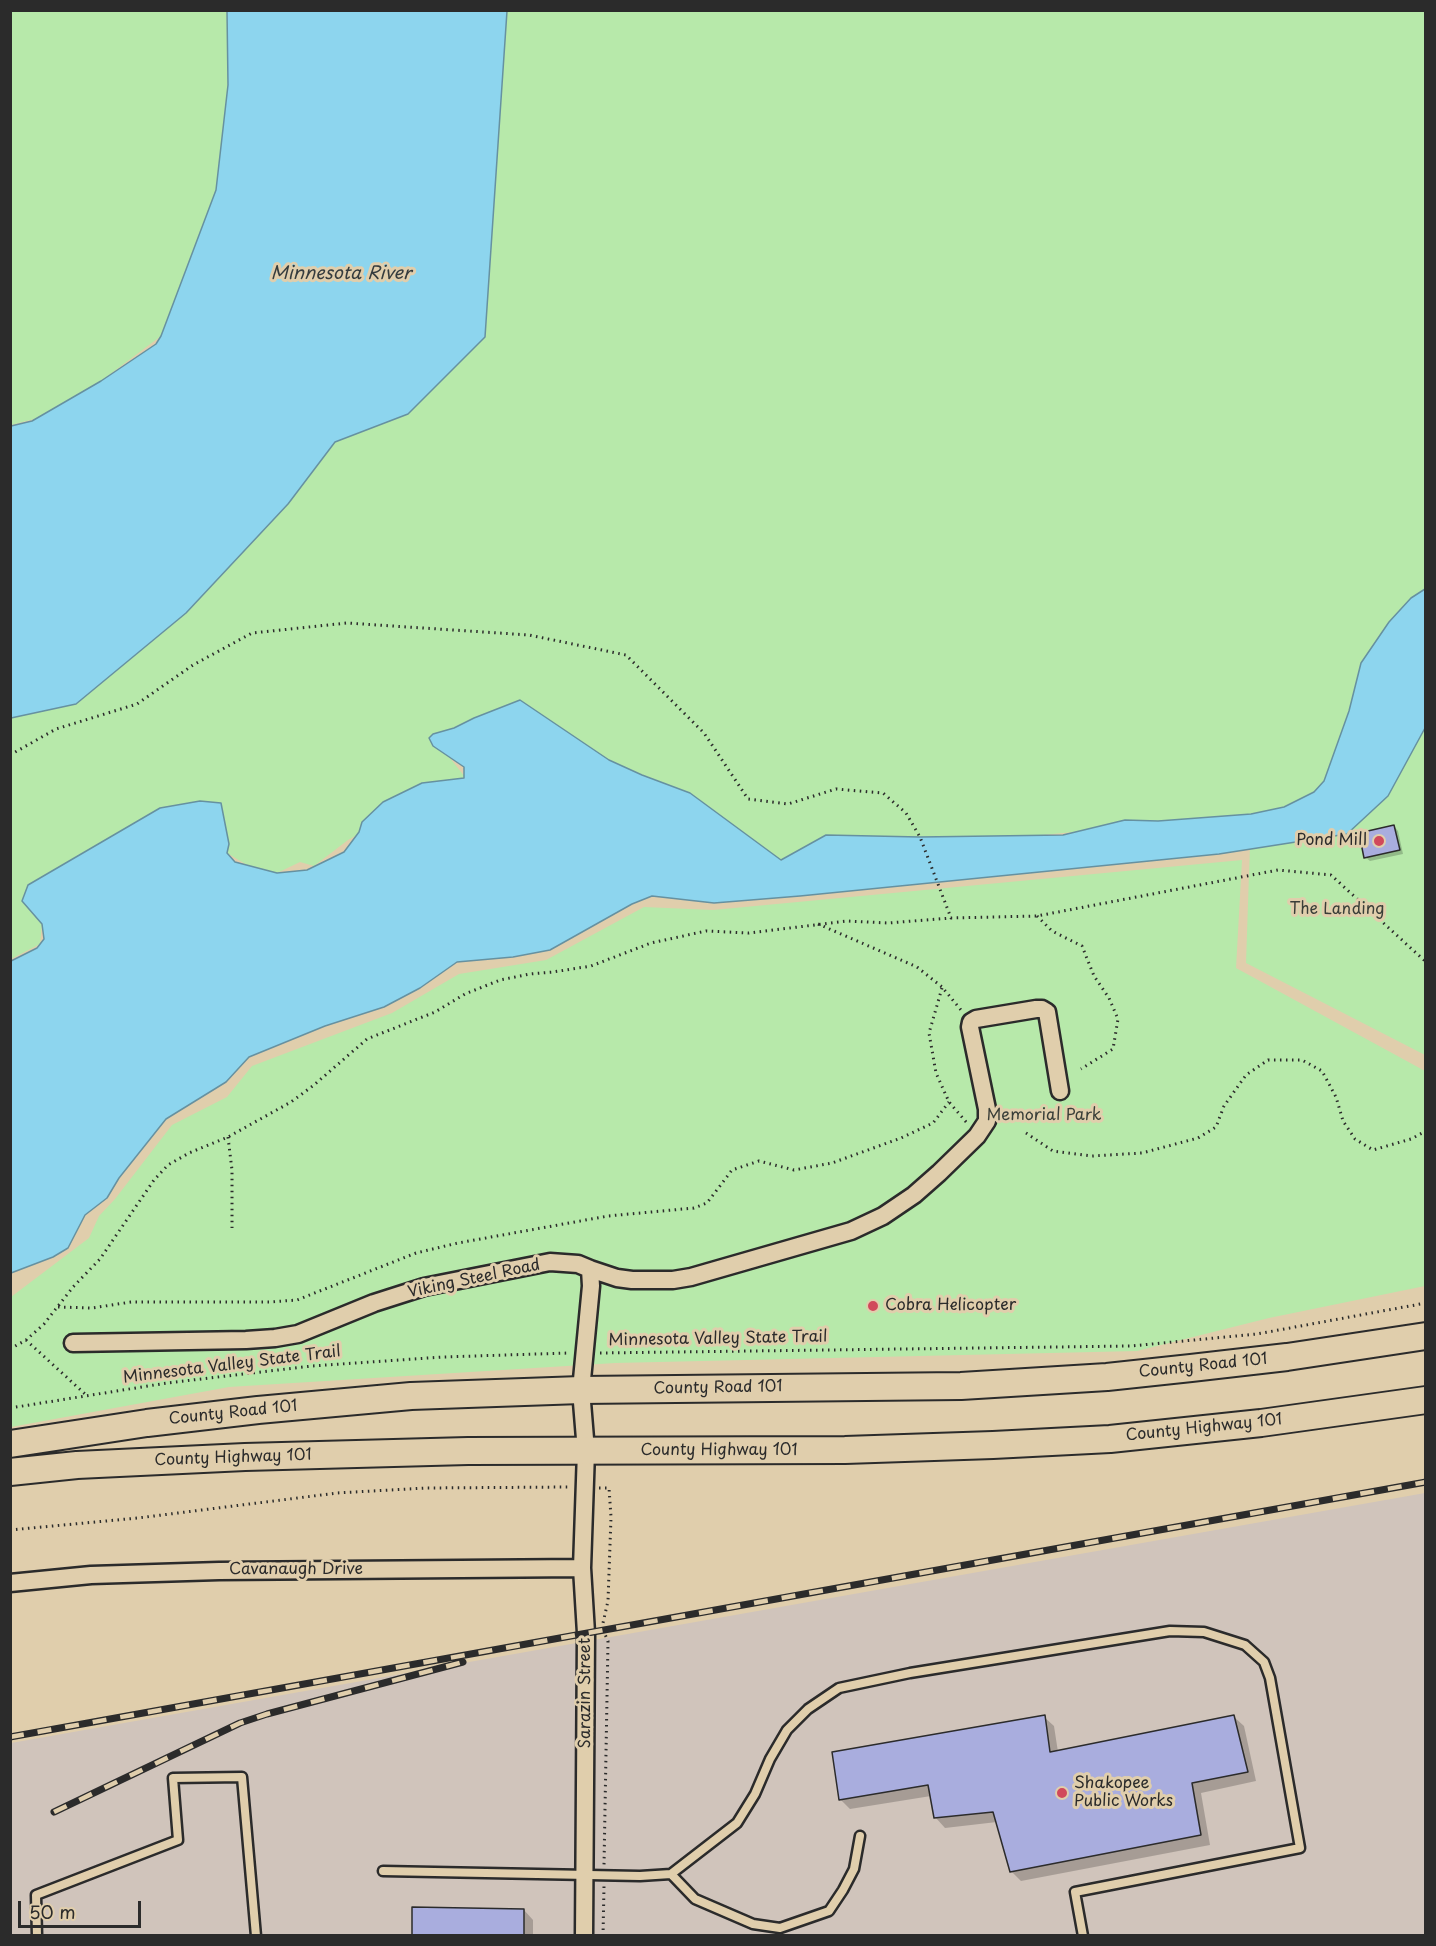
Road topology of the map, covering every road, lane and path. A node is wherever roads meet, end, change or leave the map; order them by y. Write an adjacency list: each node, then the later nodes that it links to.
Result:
1 (10, 755): 3 (path)
2 (1037, 916): 3 (path); 5 (path); 8 (path)
3 (951, 918): 4 (path)
4 (816, 923): 6 (path); 14 (path)
5 (1425, 962)
6 (942, 987): 7 (path); 10 (path)
7 (971, 1022): 9 (street); 13 (street)
8 (1081, 1070)
9 (1060, 1091)
10 (949, 1102): 13 (path); 18 (path)
11 (1425, 1131): 12 (path)
12 (1026, 1133)
13 (977, 1136): 16 (street, Viking Steel Road)
14 (228, 1137): 15 (path); 18 (path)
15 (232, 1228)
16 (590, 1269): 21 (street, Viking Steel Road); 23 (street)
17 (1425, 1303): 23 (path, Minnesota Valley State Trail)
18 (58, 1307): 20 (path)
19 (1425, 1336): 24 (main road, County Road 101)
20 (26, 1340): 22 (path); 25 (path)
21 (73, 1343)
22 (10, 1349)
23 (585, 1353): 24 (street); 25 (path, Minnesota Valley State Trail)
24 (582, 1390): 28 (main road, County Road 101); 29 (street)
25 (86, 1395): 27 (path, Minnesota Valley State Trail)
26 (1425, 1400): 29 (main road, County Highway 101)
27 (10, 1408)
28 (10, 1444)
29 (586, 1451): 30 (main road, County Highway 101); 31 (street, Sarazin Street)
30 (10, 1472)
31 (585, 1487): 32 (path); 33 (street, Sarazin Street); 38 (path)
32 (10, 1530)
33 (582, 1568): 34 (street, Cavanaugh Drive); 37 (street, Sarazin Street)
34 (10, 1583)
35 (860, 1836): 39 (lane)
36 (383, 1871): 37 (lane)
37 (585, 1874): 38 (lane); 42 (street, Sarazin Street)
38 (604, 1874): 39 (lane); 43 (path)
39 (672, 1874): 44 (lane)
40 (37, 1935): 41 (lane)
41 (256, 1935)
42 (584, 1935)
43 (603, 1935)
44 (1083, 1935)

